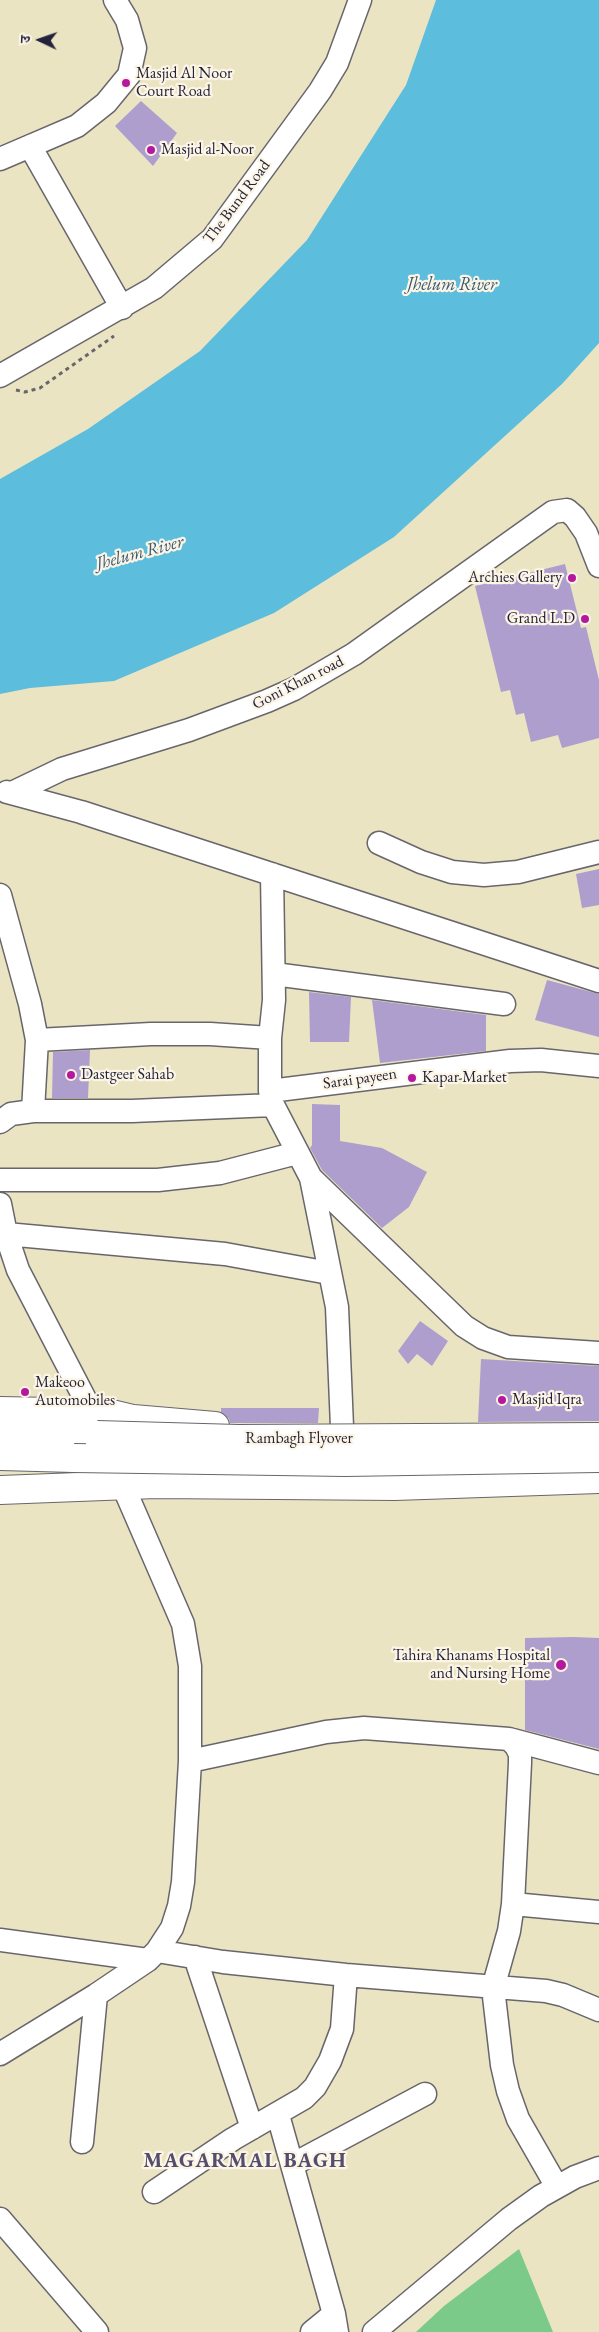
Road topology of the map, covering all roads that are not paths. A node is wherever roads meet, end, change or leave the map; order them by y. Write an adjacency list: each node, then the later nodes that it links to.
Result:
1 (115, 0): 3 (street)
2 (360, 0): 5 (street, The Bund Road)
3 (30, 146): 4 (street); 5 (street)
4 (0, 159)
5 (122, 308): 6 (street, The Bund Road)
6 (0, 376)
7 (599, 566): 8 (street, Goni Khan road)
8 (6, 792): 11 (street)
9 (379, 843): 10 (street)
10 (599, 852)
11 (272, 874): 13 (street); 14 (street)
12 (0, 895): 17 (street)
13 (274, 974): 15 (street); 16 (street)
14 (599, 981)
15 (504, 1004)
16 (270, 1038): 17 (street); 19 (street)
17 (37, 1040): 20 (street)
18 (599, 1066): 19 (street, Sarai payeen)
19 (272, 1098): 20 (street, Sarai payeen); 22 (street)
20 (34, 1110): 21 (street, Sarai payeen)
21 (4, 1116)
22 (296, 1153): 23 (street); 24 (street)
23 (311, 1178): 27 (street); 28 (street)
24 (0, 1180)
25 (0, 1204): 26 (street)
26 (6, 1234): 27 (street); 30 (street)
27 (330, 1273): 32 (street)
28 (599, 1353)
29 (0, 1410): 30 (main road)
30 (93, 1412): 32 (main road); 38 (street)
31 (599, 1424): 32 (main road)
32 (342, 1427)
33 (0, 1433): 34 (main road, Rambagh Flyover, bridge)
34 (599, 1437)
35 (0, 1456): 36 (main road, Rambagh Flyover, bridge)
36 (599, 1458)
37 (599, 1479): 38 (main road)
38 (122, 1485): 39 (main road); 41 (street)
39 (0, 1490)
40 (509, 1739): 41 (street); 42 (street); 43 (street)
41 (190, 1761): 46 (street)
42 (599, 1763)
43 (513, 1904): 44 (street); 49 (street)
44 (599, 1912)
45 (0, 1940): 46 (street)
46 (153, 1955): 47 (street); 50 (street)
47 (195, 1956): 48 (street); 55 (street)
48 (346, 1975): 49 (street); 54 (street)
49 (493, 1988): 51 (street); 59 (street)
50 (96, 1995): 52 (street); 56 (street)
51 (599, 2010)
52 (0, 2054)
53 (425, 2094): 57 (street)
54 (278, 2115): 55 (street); 57 (street)
55 (252, 2128): 60 (street)
56 (82, 2142)
57 (292, 2165): 62 (street)
58 (599, 2168): 59 (street)
59 (557, 2187): 65 (street)
60 (154, 2192)
61 (0, 2219): 63 (street)
62 (336, 2323): 64 (street)
63 (96, 2332)
64 (312, 2332)
65 (374, 2332)

